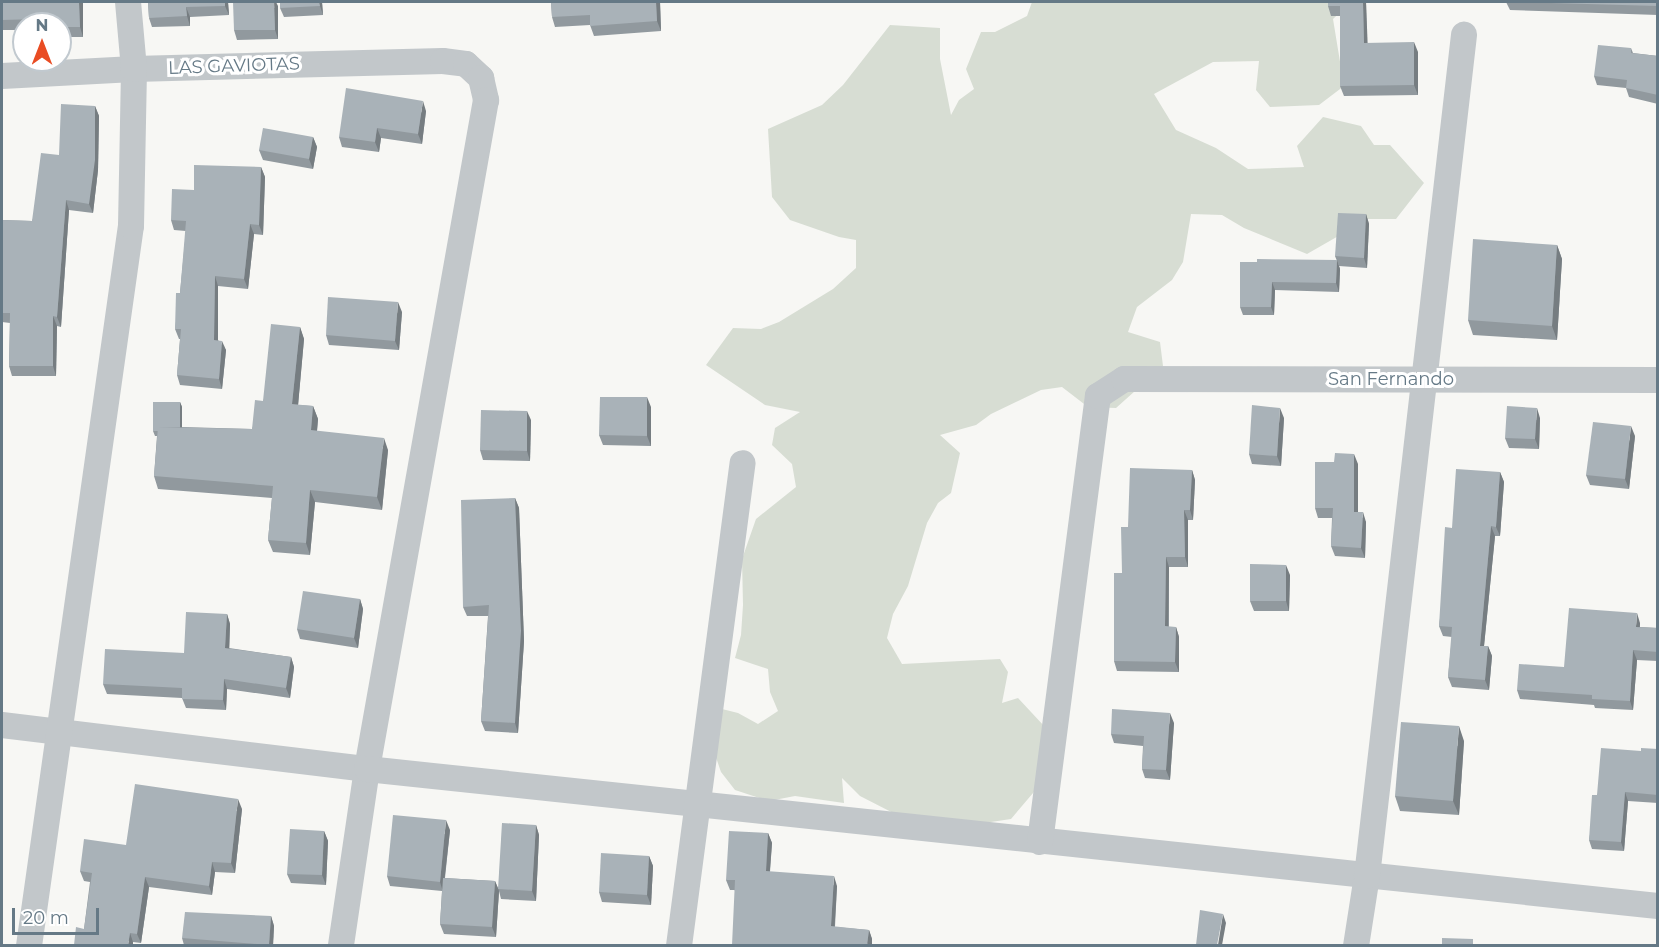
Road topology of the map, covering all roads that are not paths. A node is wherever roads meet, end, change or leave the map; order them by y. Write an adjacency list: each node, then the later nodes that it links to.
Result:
1 (128, 2): 3 (street)
2 (1464, 35): 5 (street)
3 (134, 69): 4 (street, LAS GAVIOTAS); 9 (street); 10 (street, LAS GAVIOTAS)
4 (2, 76)
5 (1424, 378): 6 (street, San Fernando); 12 (street, San Fernando); 13 (street)
6 (1658, 380)
7 (743, 463): 11 (street)
8 (2, 725): 9 (street)
9 (60, 732): 10 (street); 15 (street)
10 (367, 769): 11 (street); 16 (street)
11 (700, 803): 12 (street); 17 (street)
12 (1040, 842): 13 (street)
13 (1367, 876): 14 (street); 18 (street)
14 (1658, 906)
15 (30, 945)
16 (341, 945)
17 (679, 945)
18 (1356, 945)

